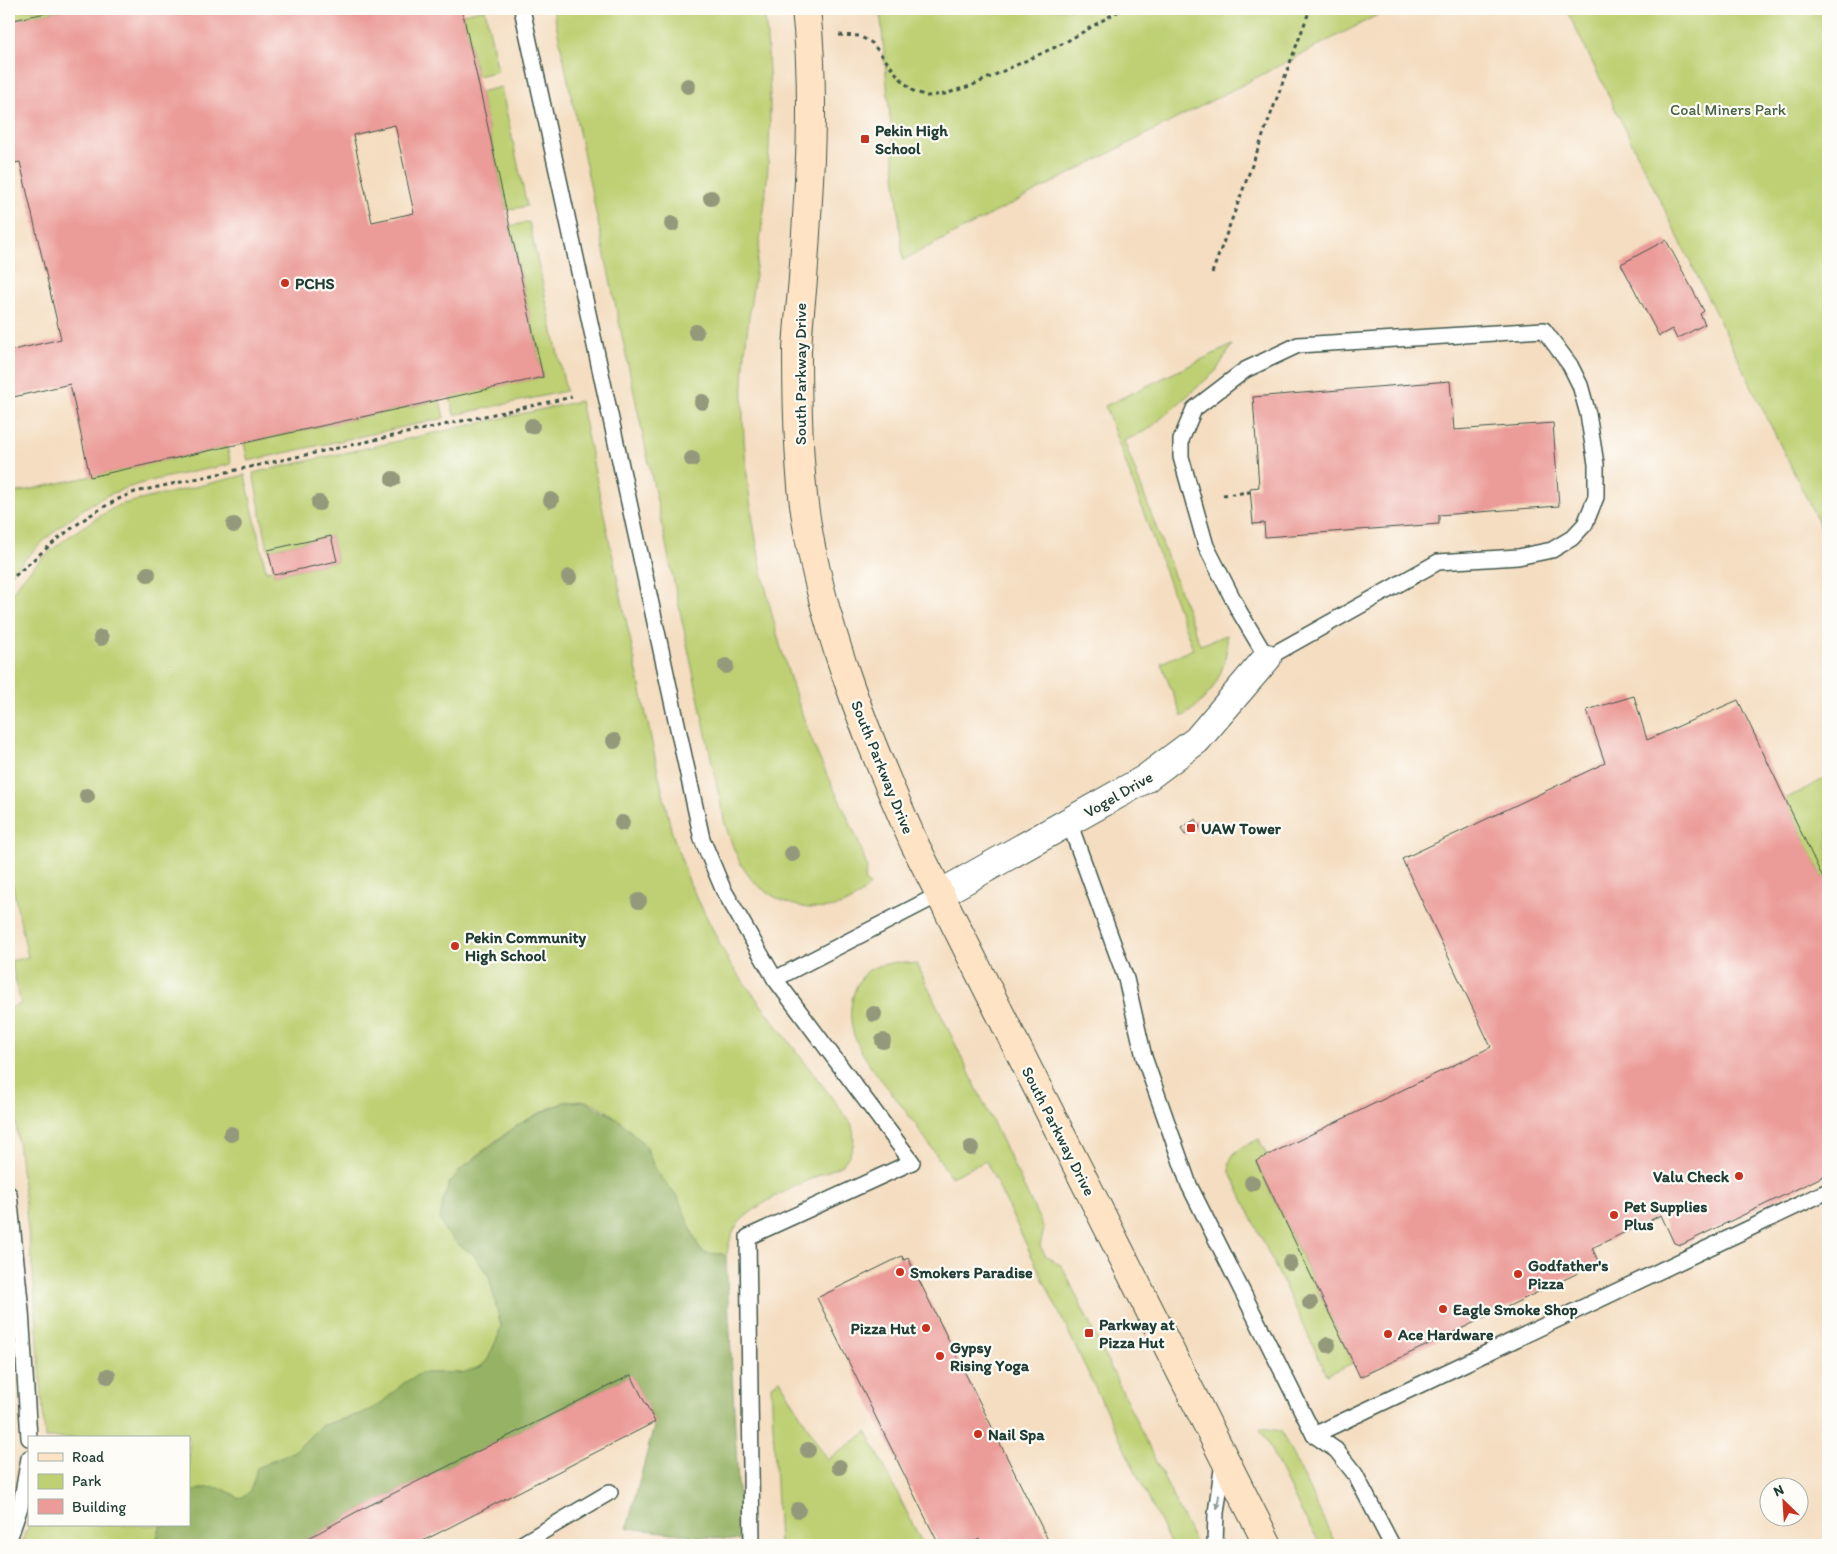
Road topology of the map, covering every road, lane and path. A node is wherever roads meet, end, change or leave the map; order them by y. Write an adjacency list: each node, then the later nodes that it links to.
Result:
1 (522, 9): 14 (lane)
2 (806, 9): 5 (main road, South Parkway Drive)
3 (1122, 9): 5 (path)
4 (1310, 9): 6 (path)
5 (809, 38): 13 (main road, South Parkway Drive)
6 (1212, 273)
7 (572, 397): 10 (path)
8 (1250, 492): 9 (path)
9 (1223, 495)
10 (9, 581)
11 (1267, 658): 11 (lane); 12 (street, Vogel Drive)
12 (1069, 822): 13 (street, Vogel Drive); 17 (lane)
13 (940, 894): 14 (lane); 19 (main road, South Parkway Drive)
14 (776, 978): 24 (lane)
15 (1828, 1191): 17 (lane)
16 (9, 1194): 18 (lane)
17 (1314, 1435): 28 (lane)
18 (29, 1436)
19 (1223, 1458): 25 (lane, one-way to 25); 26 (main road, South Parkway Drive); 27 (main road, South Parkway Drive)
20 (28, 1464): 22 (lane)
21 (610, 1492): 23 (lane)
22 (9, 1538)
23 (520, 1545)
24 (752, 1545)
25 (1215, 1545)
26 (1261, 1545)
27 (1268, 1545)
28 (1392, 1545)

